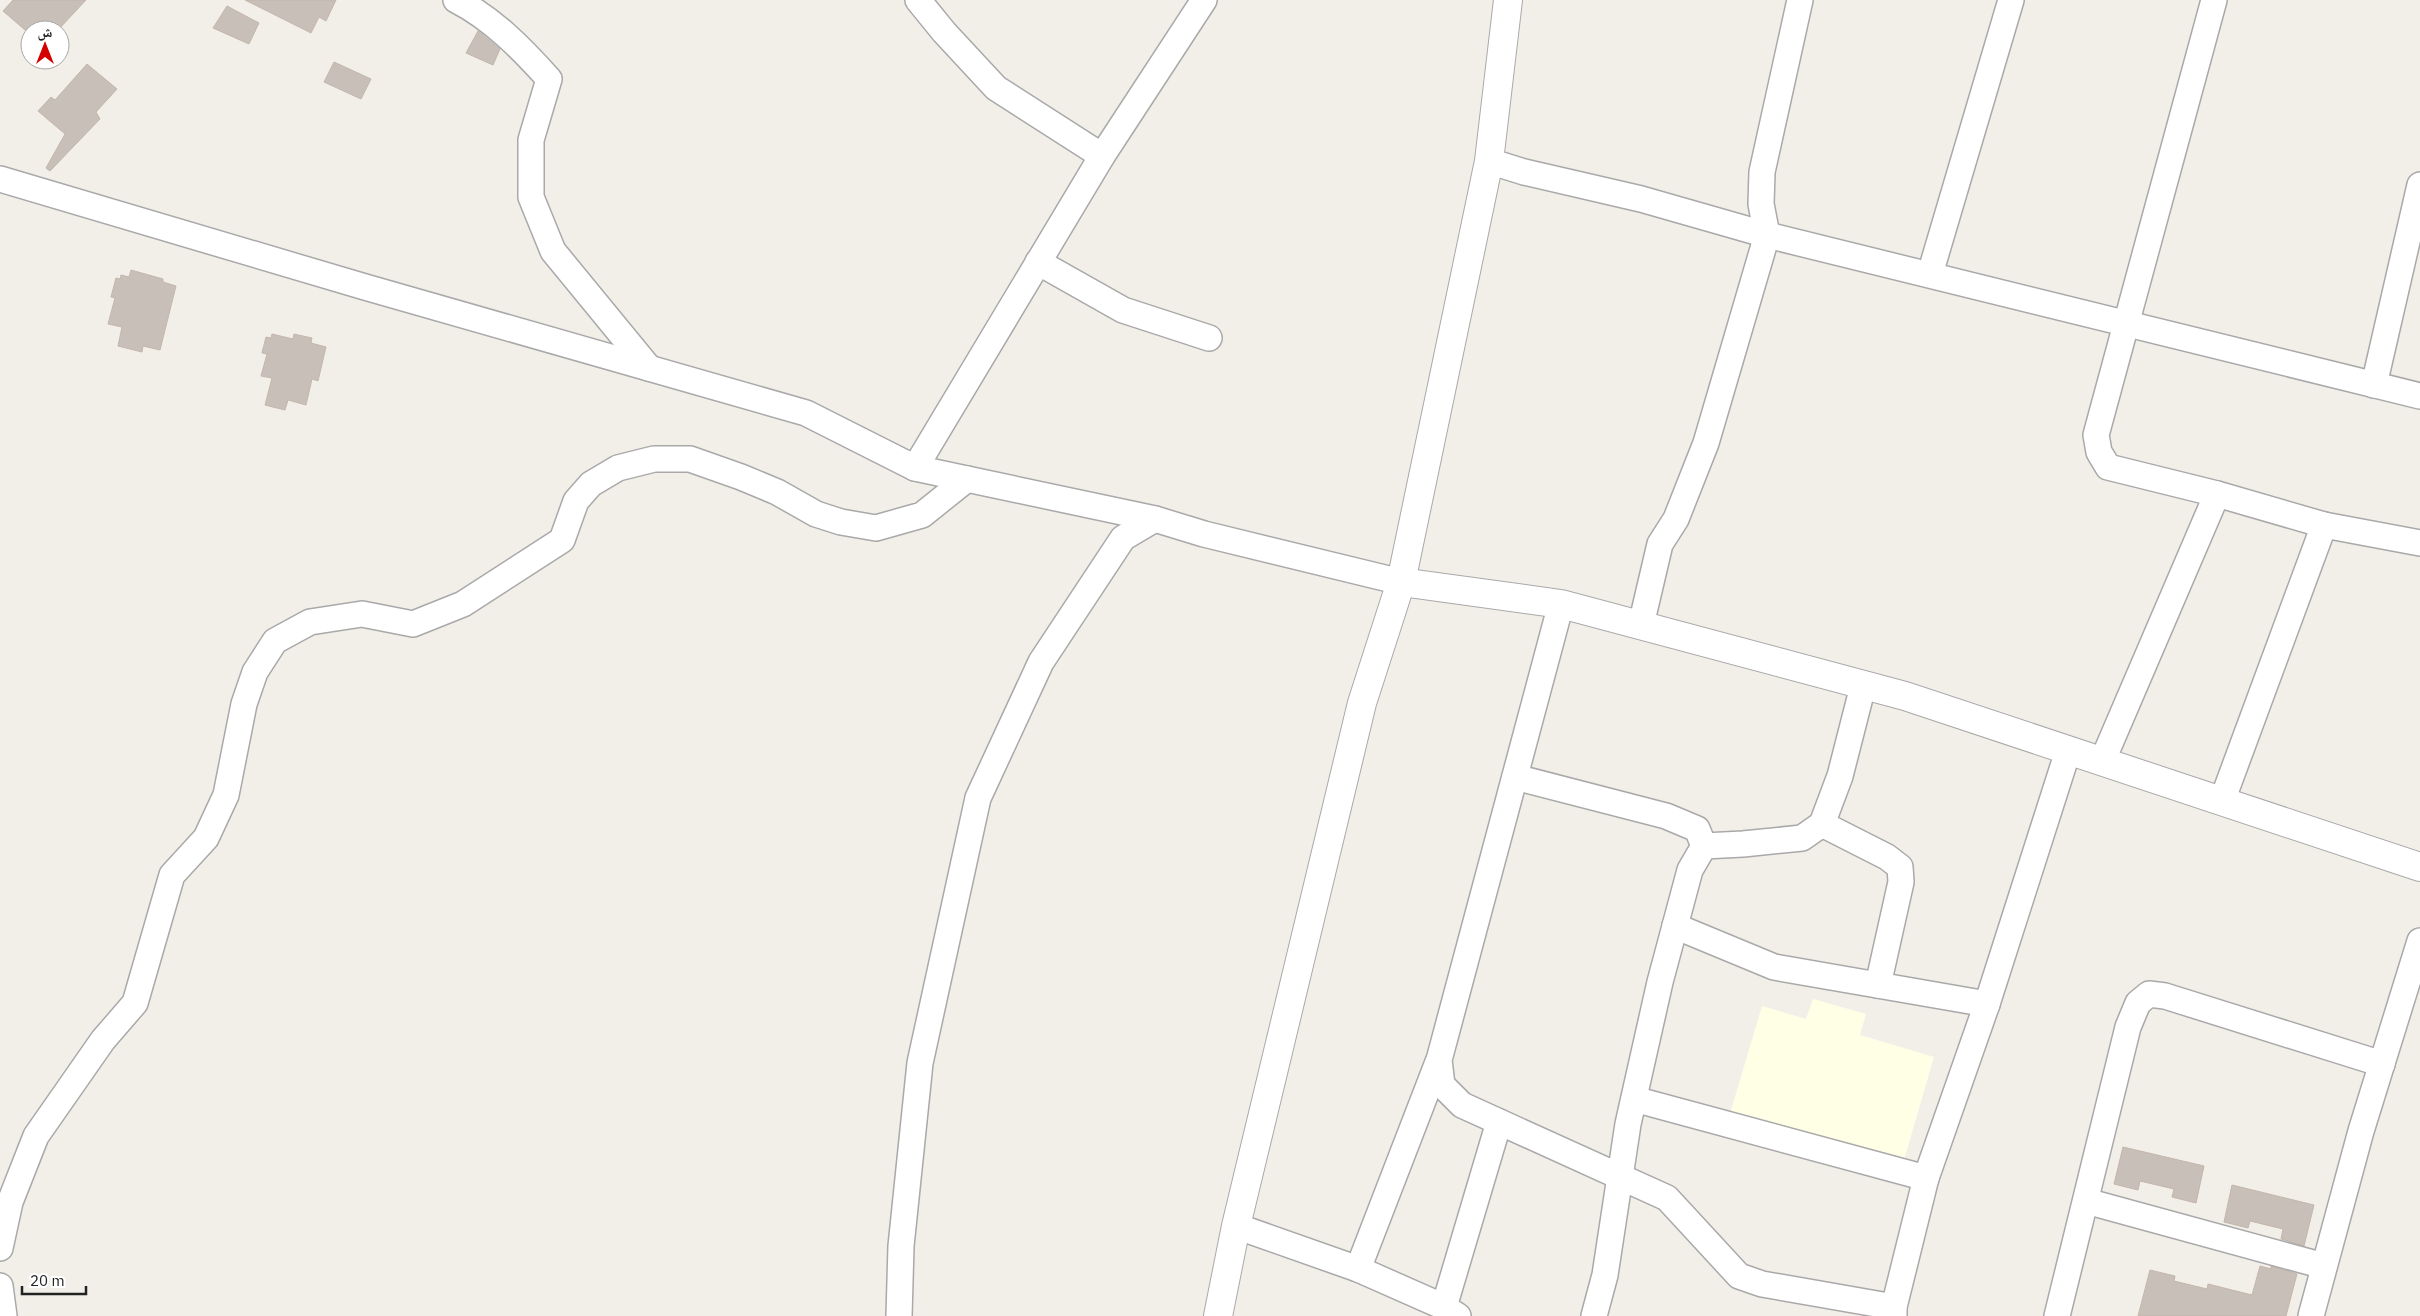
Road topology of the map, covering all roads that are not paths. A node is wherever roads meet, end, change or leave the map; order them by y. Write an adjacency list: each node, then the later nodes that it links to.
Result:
1 (456, 0): 17 (street)
2 (918, 0): 8 (street)
3 (1204, 0): 8 (street)
4 (1800, 0): 12 (street)
5 (2011, 0): 14 (street)
6 (2214, 0): 15 (street)
7 (1509, 2): 9 (street)
8 (1102, 156): 13 (street)
9 (1489, 160): 12 (street); 26 (street)
10 (0, 179): 17 (street)
11 (2420, 185): 18 (street)
12 (1767, 235): 14 (street); 28 (street)
13 (1038, 262): 16 (street); 20 (street)
14 (1930, 274): 15 (street)
15 (2127, 325): 18 (street); 22 (street)
16 (1209, 338)
17 (649, 368): 20 (street)
18 (2374, 385): 19 (street)
19 (2420, 396)
20 (916, 468): 21 (street)
21 (967, 479): 23 (street); 49 (street)
22 (2217, 494): 24 (street); 31 (street)
23 (1155, 519): 26 (street); 56 (street)
24 (2324, 525): 25 (street); 33 (street)
25 (2420, 543)
26 (1401, 582): 27 (street); 48 (street)
27 (1561, 604): 28 (street); 32 (street)
28 (1641, 625): 29 (street)
29 (1863, 686): 30 (street); 34 (street)
30 (2068, 751): 31 (street); 40 (street)
31 (2102, 762): 33 (street)
32 (1514, 777): 35 (street); 41 (street)
33 (2222, 801): 36 (street)
34 (1822, 824): 35 (street); 39 (street)
35 (1704, 846): 37 (street)
36 (2420, 867)
37 (1675, 926): 39 (street); 43 (street)
38 (2420, 941): 42 (street)
39 (1878, 985): 40 (street)
40 (1987, 1004): 46 (street)
41 (1439, 1060): 44 (street); 51 (street)
42 (2382, 1064): 47 (street); 50 (street)
43 (1634, 1099): 45 (street); 46 (street)
44 (1499, 1122): 45 (street); 53 (street)
45 (1620, 1177): 54 (street); 58 (street)
46 (1926, 1178): 54 (street)
47 (2086, 1201): 50 (street); 59 (street)
48 (1236, 1226): 51 (street); 57 (street)
49 (0, 1248)
50 (2324, 1266): 60 (street)
51 (1358, 1269): 53 (street)
52 (0, 1286): 55 (street)
53 (1451, 1311)
54 (1894, 1311)
55 (4, 1316)
56 (899, 1316)
57 (1218, 1316)
58 (1594, 1316)
59 (2057, 1316)
60 (2311, 1316)

